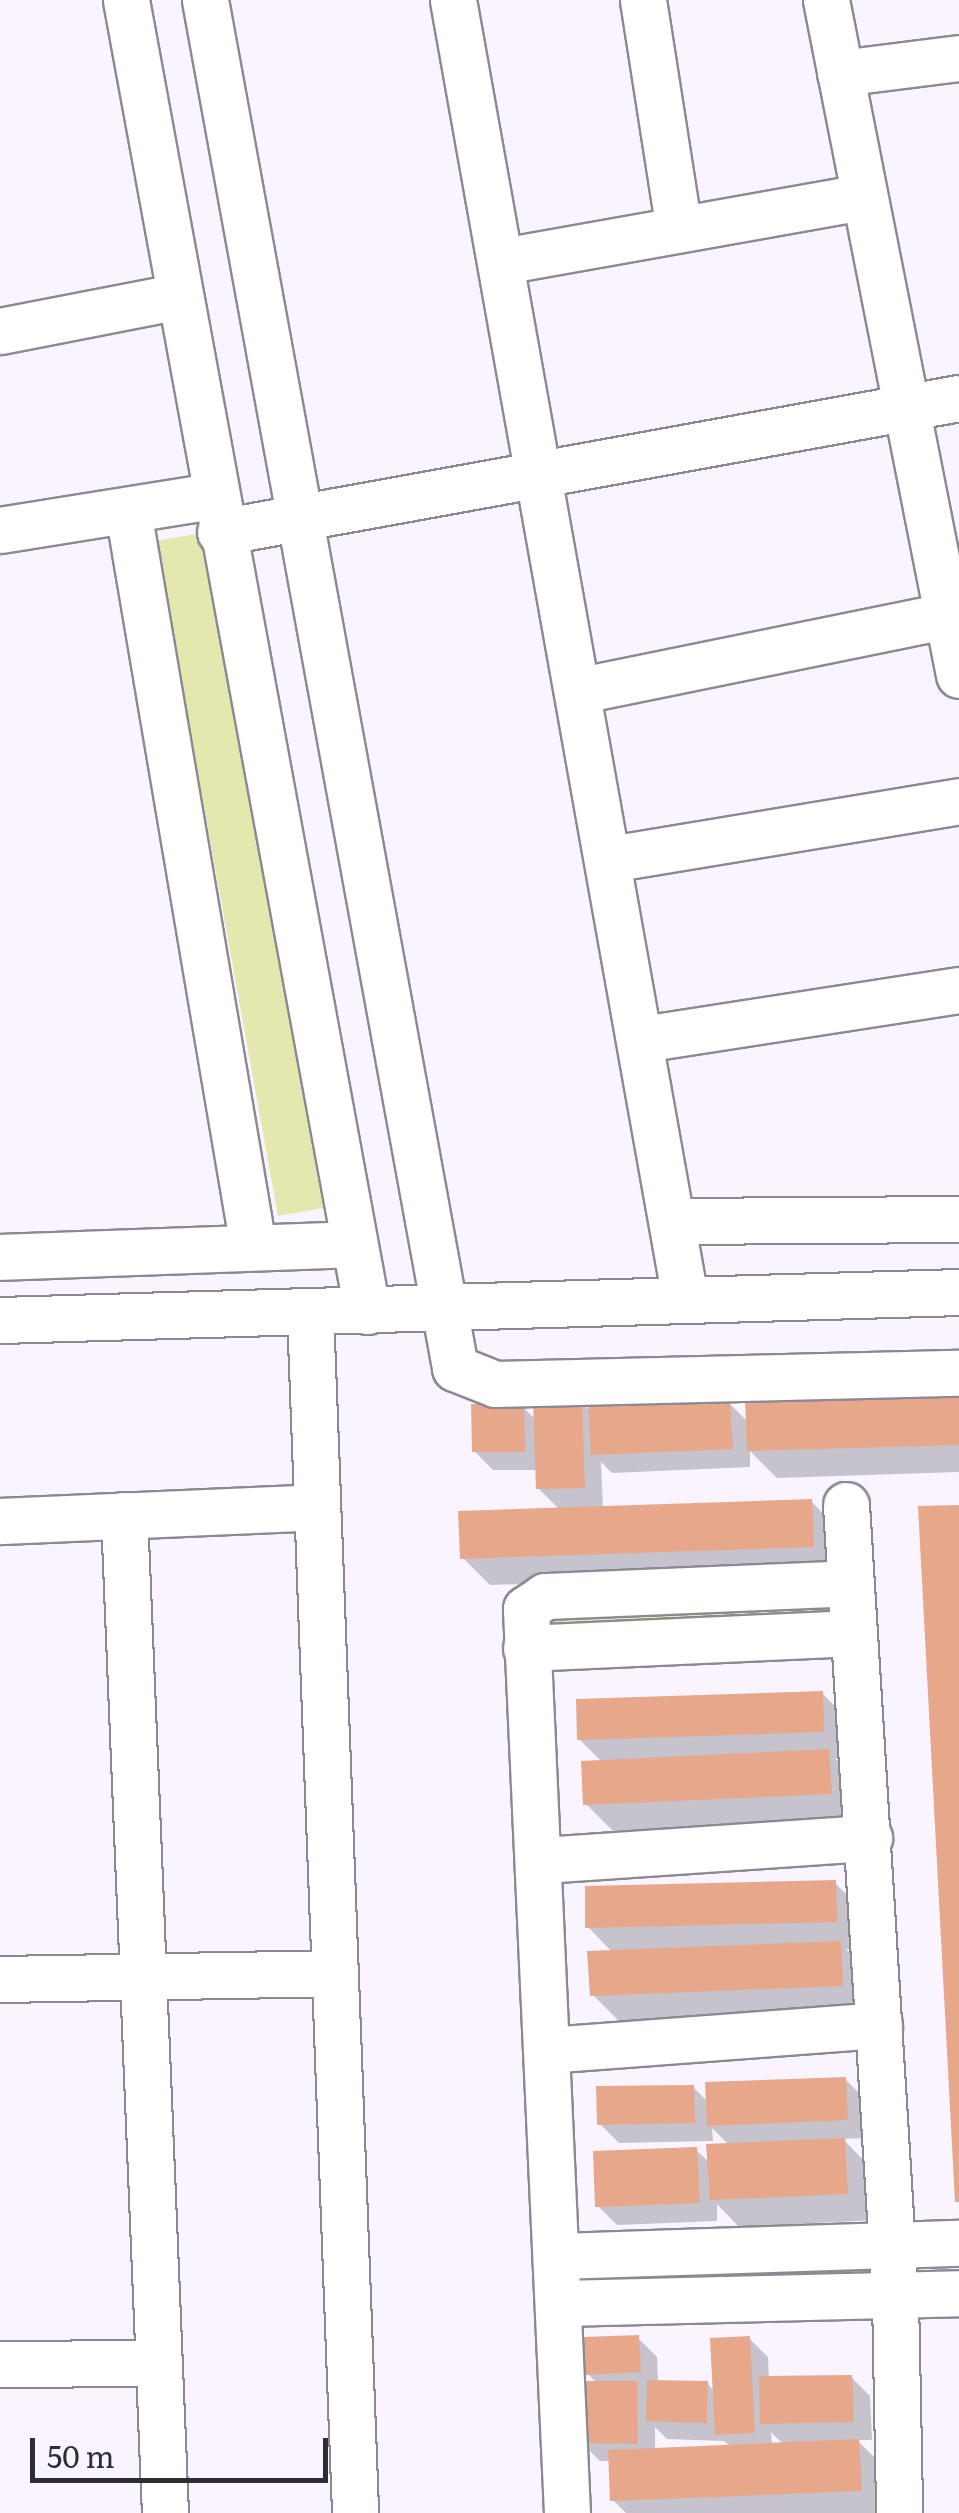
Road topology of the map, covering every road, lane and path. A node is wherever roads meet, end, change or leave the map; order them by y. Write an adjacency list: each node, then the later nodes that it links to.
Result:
1 (126, 0): 11 (street)
2 (205, 0): 18 (street)
3 (453, 0): 10 (street)
4 (642, 0): 9 (street)
5 (826, 0): 7 (street)
6 (959, 58): 7 (street)
7 (840, 73): 8 (street)
8 (863, 196): 9 (street); 14 (street)
9 (679, 230): 10 (street)
10 (503, 260): 15 (street)
11 (176, 297): 12 (street); 17 (street)
12 (0, 331)
13 (959, 398): 14 (street)
14 (903, 409): 15 (street); 20 (street)
15 (542, 474): 18 (street); 22 (street)
16 (128, 510): 17 (street); 19 (street); 30 (street)
17 (217, 514): 18 (street); 29 (street)
18 (302, 518): 34 (street)
19 (0, 530)
20 (953, 615): 21 (street); 22 (street)
21 (959, 675)
22 (581, 690): 24 (street)
23 (959, 802): 24 (street)
24 (610, 859): 26 (street)
25 (959, 990): 26 (street)
26 (642, 1039): 28 (street)
27 (959, 1219): 28 (street)
28 (672, 1221): 33 (street)
29 (354, 1244): 30 (street); 35 (street)
30 (254, 1246): 31 (street)
31 (0, 1258)
32 (959, 1292): 33 (street)
33 (686, 1299): 34 (street)
34 (449, 1307): 35 (street); 38 (street)
35 (367, 1310): 36 (street)
36 (310, 1312): 37 (street); 40 (street)
37 (0, 1320)
38 (959, 1373)
39 (846, 1505): 43 (street)
40 (317, 1507): 41 (street); 48 (street)
41 (124, 1515): 42 (street); 49 (street)
42 (0, 1520)
43 (851, 1584): 44 (street); 45 (street)
44 (854, 1634): 45 (street); 46 (street)
45 (526, 1648): 47 (street)
46 (869, 1838): 47 (street); 51 (street)
47 (543, 1860): 52 (street)
48 (334, 1973): 49 (street); 62 (street)
49 (139, 1976): 50 (street); 59 (street)
50 (0, 1979)
51 (878, 2024): 52 (street); 54 (street)
52 (548, 2050): 55 (street)
53 (959, 2243): 54 (street)
54 (890, 2244): 55 (street); 57 (street)
55 (559, 2256): 58 (street)
56 (959, 2293): 57 (street)
57 (894, 2298): 58 (street); 64 (street)
58 (562, 2303): 63 (street)
59 (158, 2362): 60 (street); 61 (street)
60 (0, 2364)
61 (165, 2513)
62 (355, 2513)
63 (568, 2513)
64 (899, 2513)

